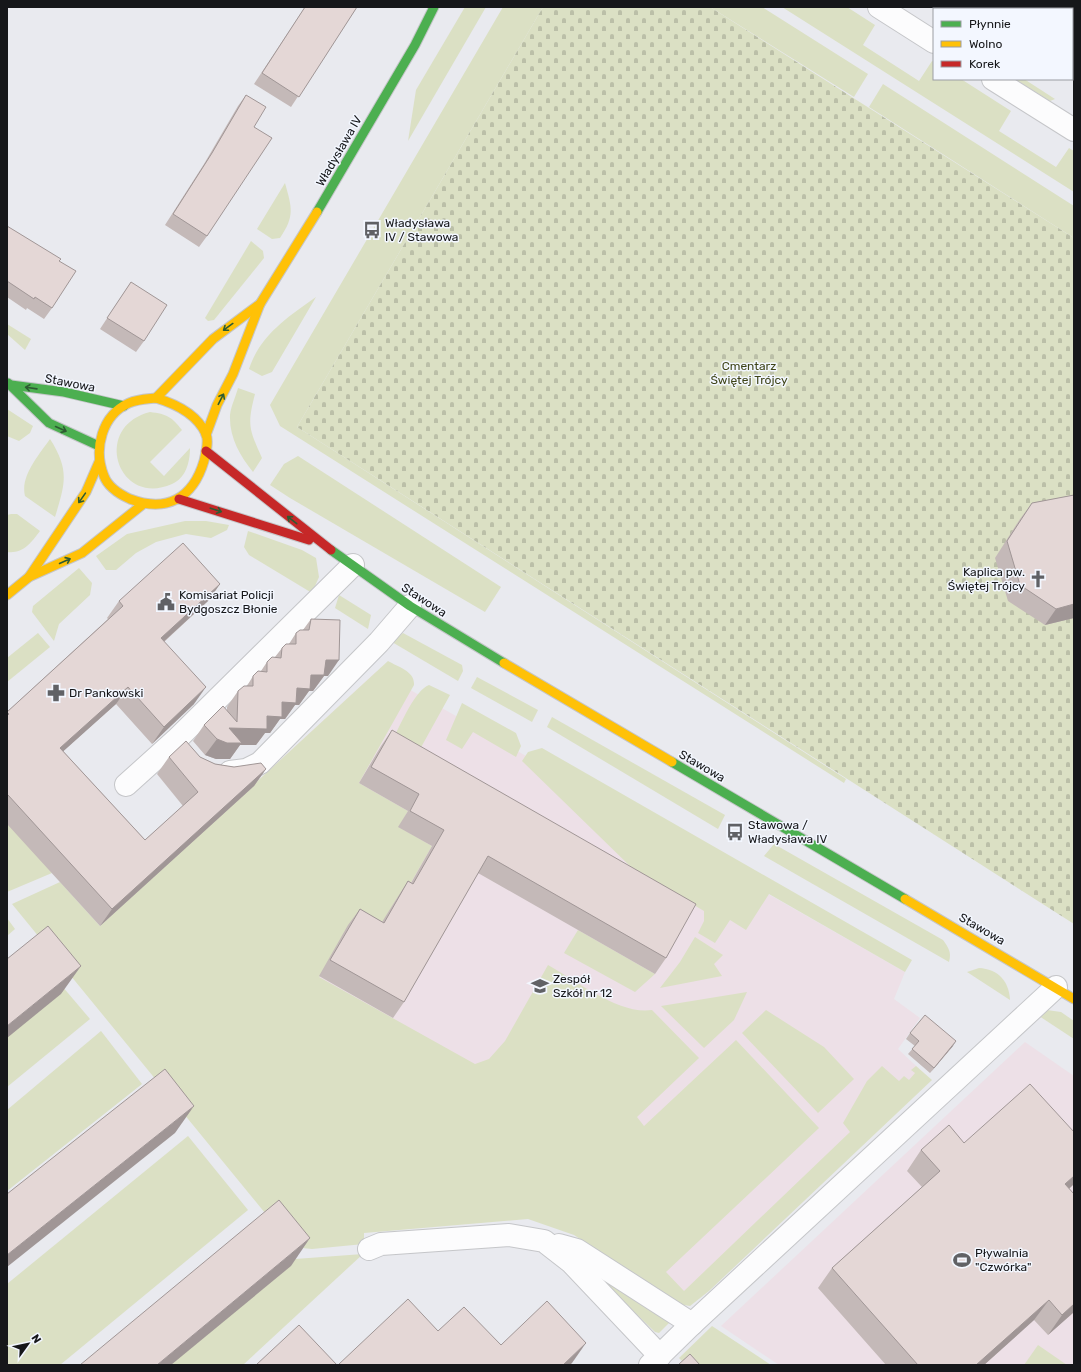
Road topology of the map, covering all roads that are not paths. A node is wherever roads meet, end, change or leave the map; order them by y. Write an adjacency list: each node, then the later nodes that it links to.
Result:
1 (434, 7): 6 (street, Władysława IV)
2 (879, 7): 3 (street)
3 (933, 41)
4 (995, 80): 5 (street)
5 (1074, 130)
6 (260, 304): 8 (street, Władysława IV, one-way to 8); 10 (street, Władysława IV, one-way to 6)
7 (9, 383): 9 (street, Stawowa, one-way to 7); 11 (street, Stawowa, one-way to 11)
8 (156, 398): 9 (street); 10 (street)
9 (124, 406): 11 (street)
10 (206, 435): 12 (street)
11 (98, 446): 13 (street)
12 (206, 450): 14 (street); 16 (street, Stawowa, one-way to 12)
13 (99, 462): 15 (street); 18 (street, one-way to 18)
14 (179, 499): 15 (street); 16 (street, Stawowa, one-way to 16)
15 (142, 505): 18 (street, one-way to 15)
16 (323, 544): 17 (street, Stawowa)
17 (353, 565): 20 (street, Stawowa); 22 (street)
18 (29, 576): 19 (street)
19 (7, 595)
20 (410, 606): 21 (street); 23 (street, Stawowa)
21 (212, 770)
22 (126, 784)
23 (1056, 987): 24 (street, Stawowa); 27 (street)
24 (1074, 999)
25 (544, 1241): 26 (street); 27 (street); 28 (street)
26 (369, 1249)
27 (692, 1324): 28 (street)
28 (655, 1361)

